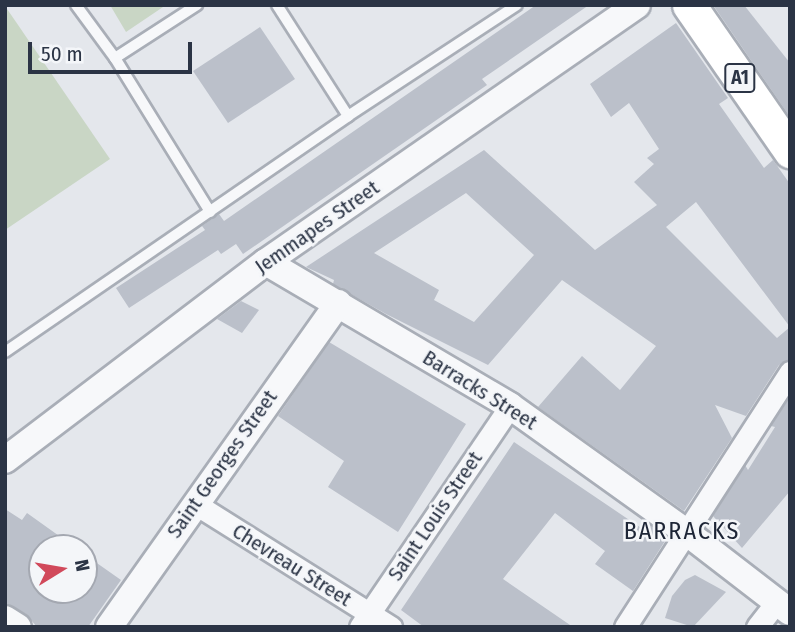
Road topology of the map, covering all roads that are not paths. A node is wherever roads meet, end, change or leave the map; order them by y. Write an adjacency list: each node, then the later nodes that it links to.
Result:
1 (76, 5): 7 (lane)
2 (197, 5): 7 (lane)
3 (277, 5): 8 (lane)
4 (517, 5): 8 (lane)
5 (637, 5): 11 (street, Jemmapes Street)
6 (689, 5): 9 (main road, A1)
7 (115, 58): 10 (lane)
8 (348, 116): 10 (lane)
9 (790, 151)
10 (210, 212): 13 (lane)
11 (266, 262): 12 (street, Barracks Street); 16 (street, Jemmapes Street)
12 (338, 303): 15 (street, Barracks Street); 17 (street, Saint Georges Street)
13 (5, 352)
14 (790, 372): 18 (street)
15 (510, 406): 18 (street, Barracks Street); 21 (street, Saint Louis Street)
16 (5, 460)
17 (194, 503): 21 (street, Chevreau Street); 23 (street, Saint Georges Street)
18 (686, 532): 19 (street, Barracks Street); 25 (street)
19 (784, 607): 26 (street)
20 (5, 619): 22 (street)
21 (365, 620): 24 (street, Chevreau Street)
22 (18, 627)
23 (109, 627)
24 (391, 627)
25 (625, 627)
26 (757, 627)

